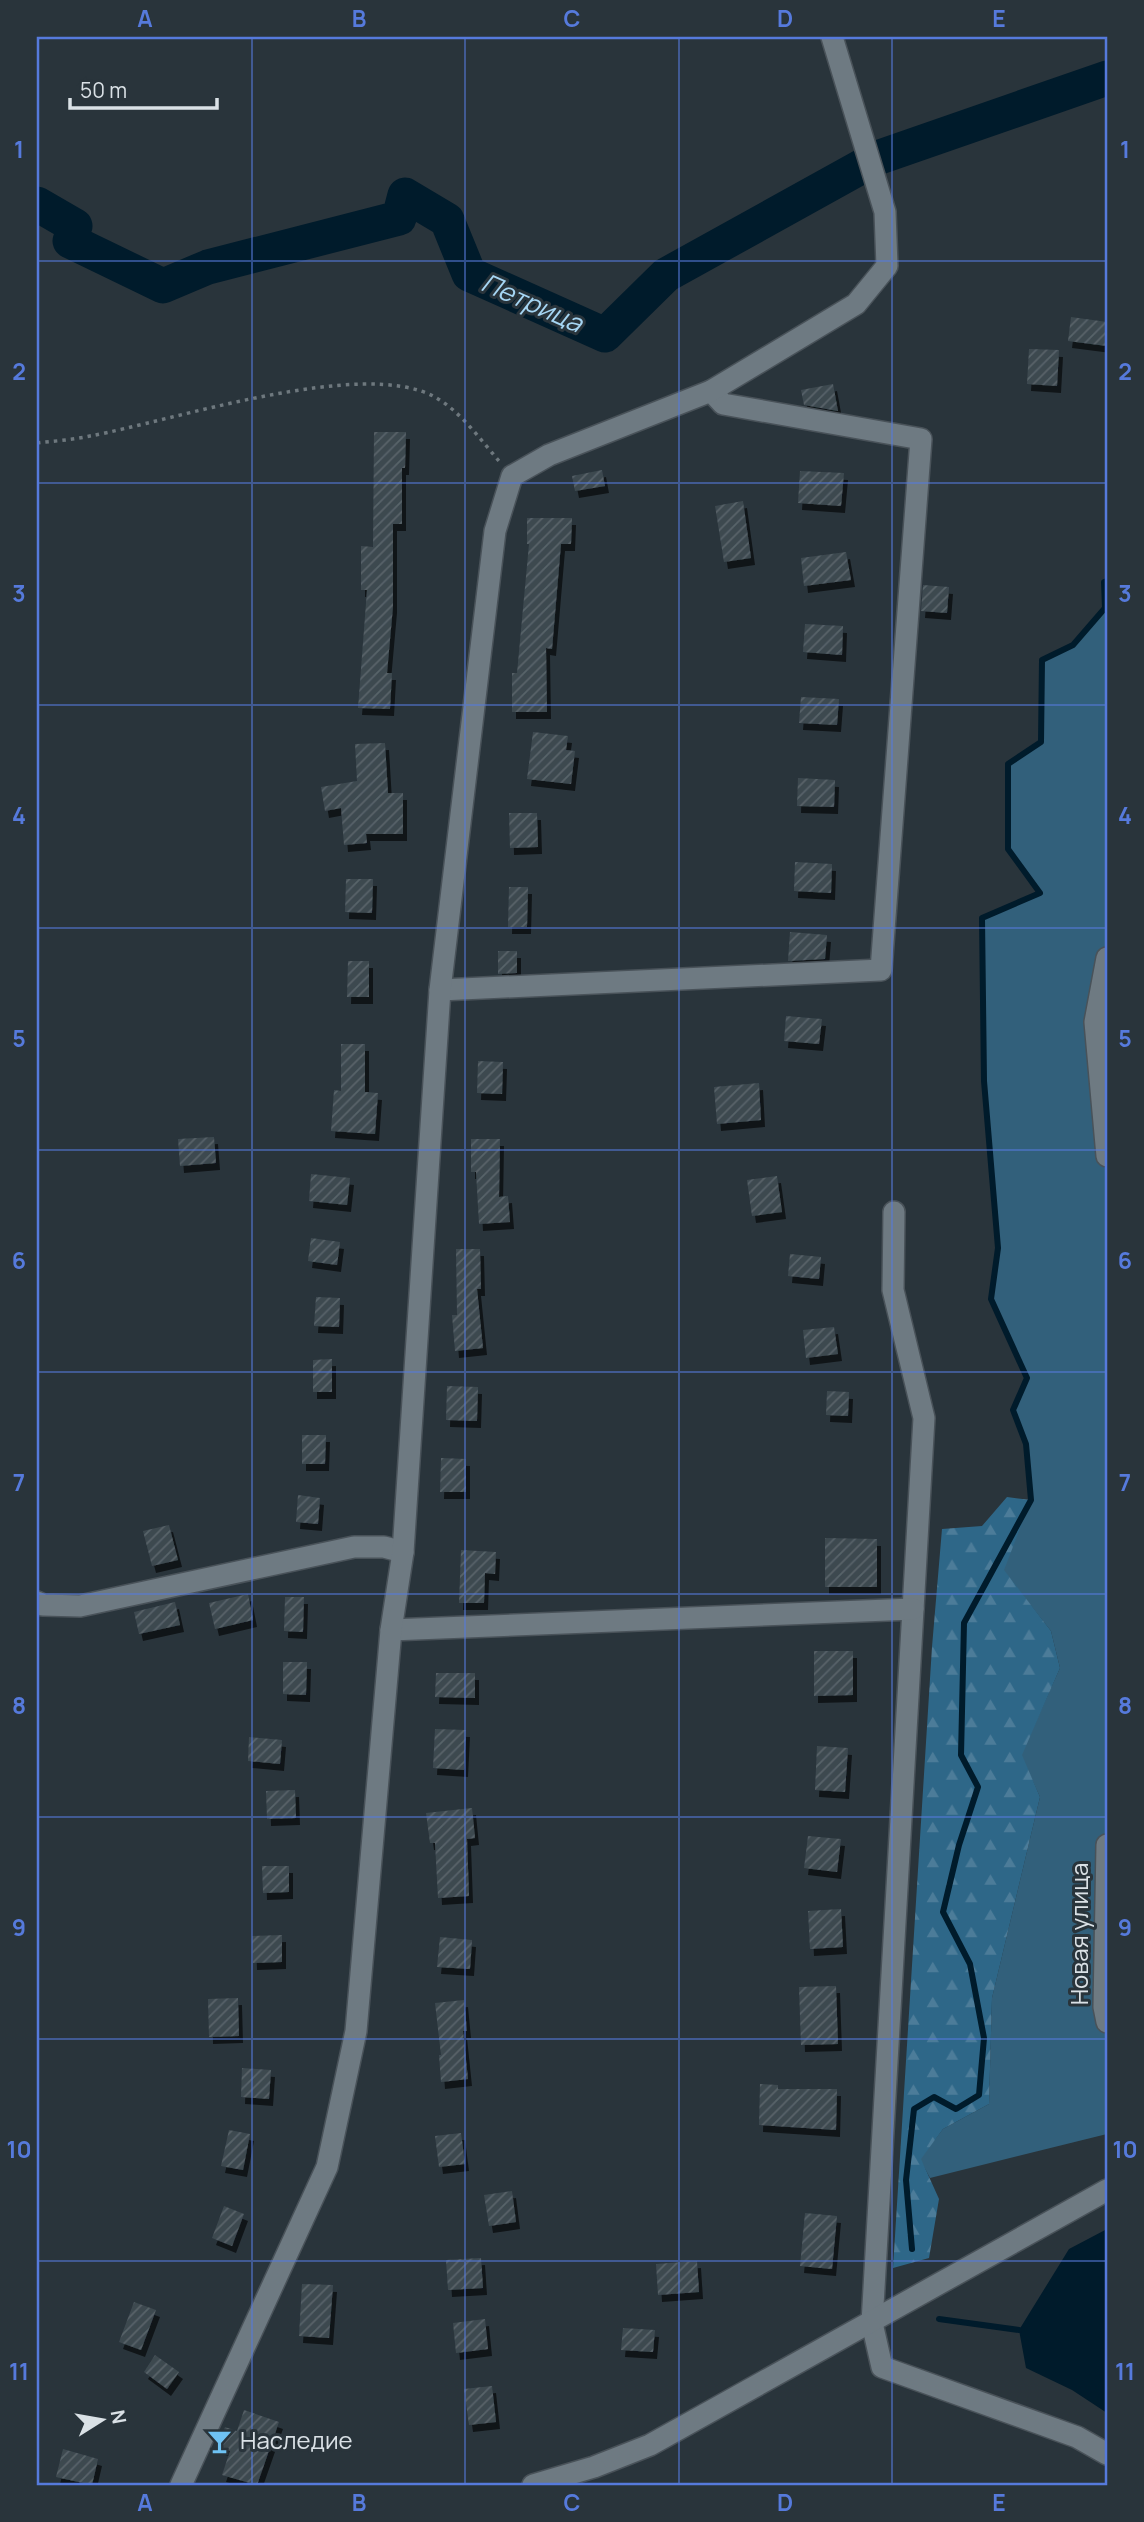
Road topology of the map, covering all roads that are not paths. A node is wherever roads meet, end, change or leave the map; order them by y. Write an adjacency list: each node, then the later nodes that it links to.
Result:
1 (833, 37): 2 (street)
2 (711, 391): 4 (street); 4 (street)
3 (1107, 958): 5 (street)
4 (440, 990): 7 (street)
5 (1107, 1156)
6 (894, 1212): 9 (street)
7 (403, 1552): 8 (street); 10 (street)
8 (37, 1602)
9 (914, 1609): 10 (street); 14 (street)
10 (391, 1630): 16 (street)
11 (1107, 1845): 12 (street, Новая улица)
12 (1107, 2022)
13 (1107, 2190): 14 (street)
14 (872, 2323): 15 (street); 17 (street)
15 (1107, 2454)
16 (181, 2485)
17 (533, 2485)

